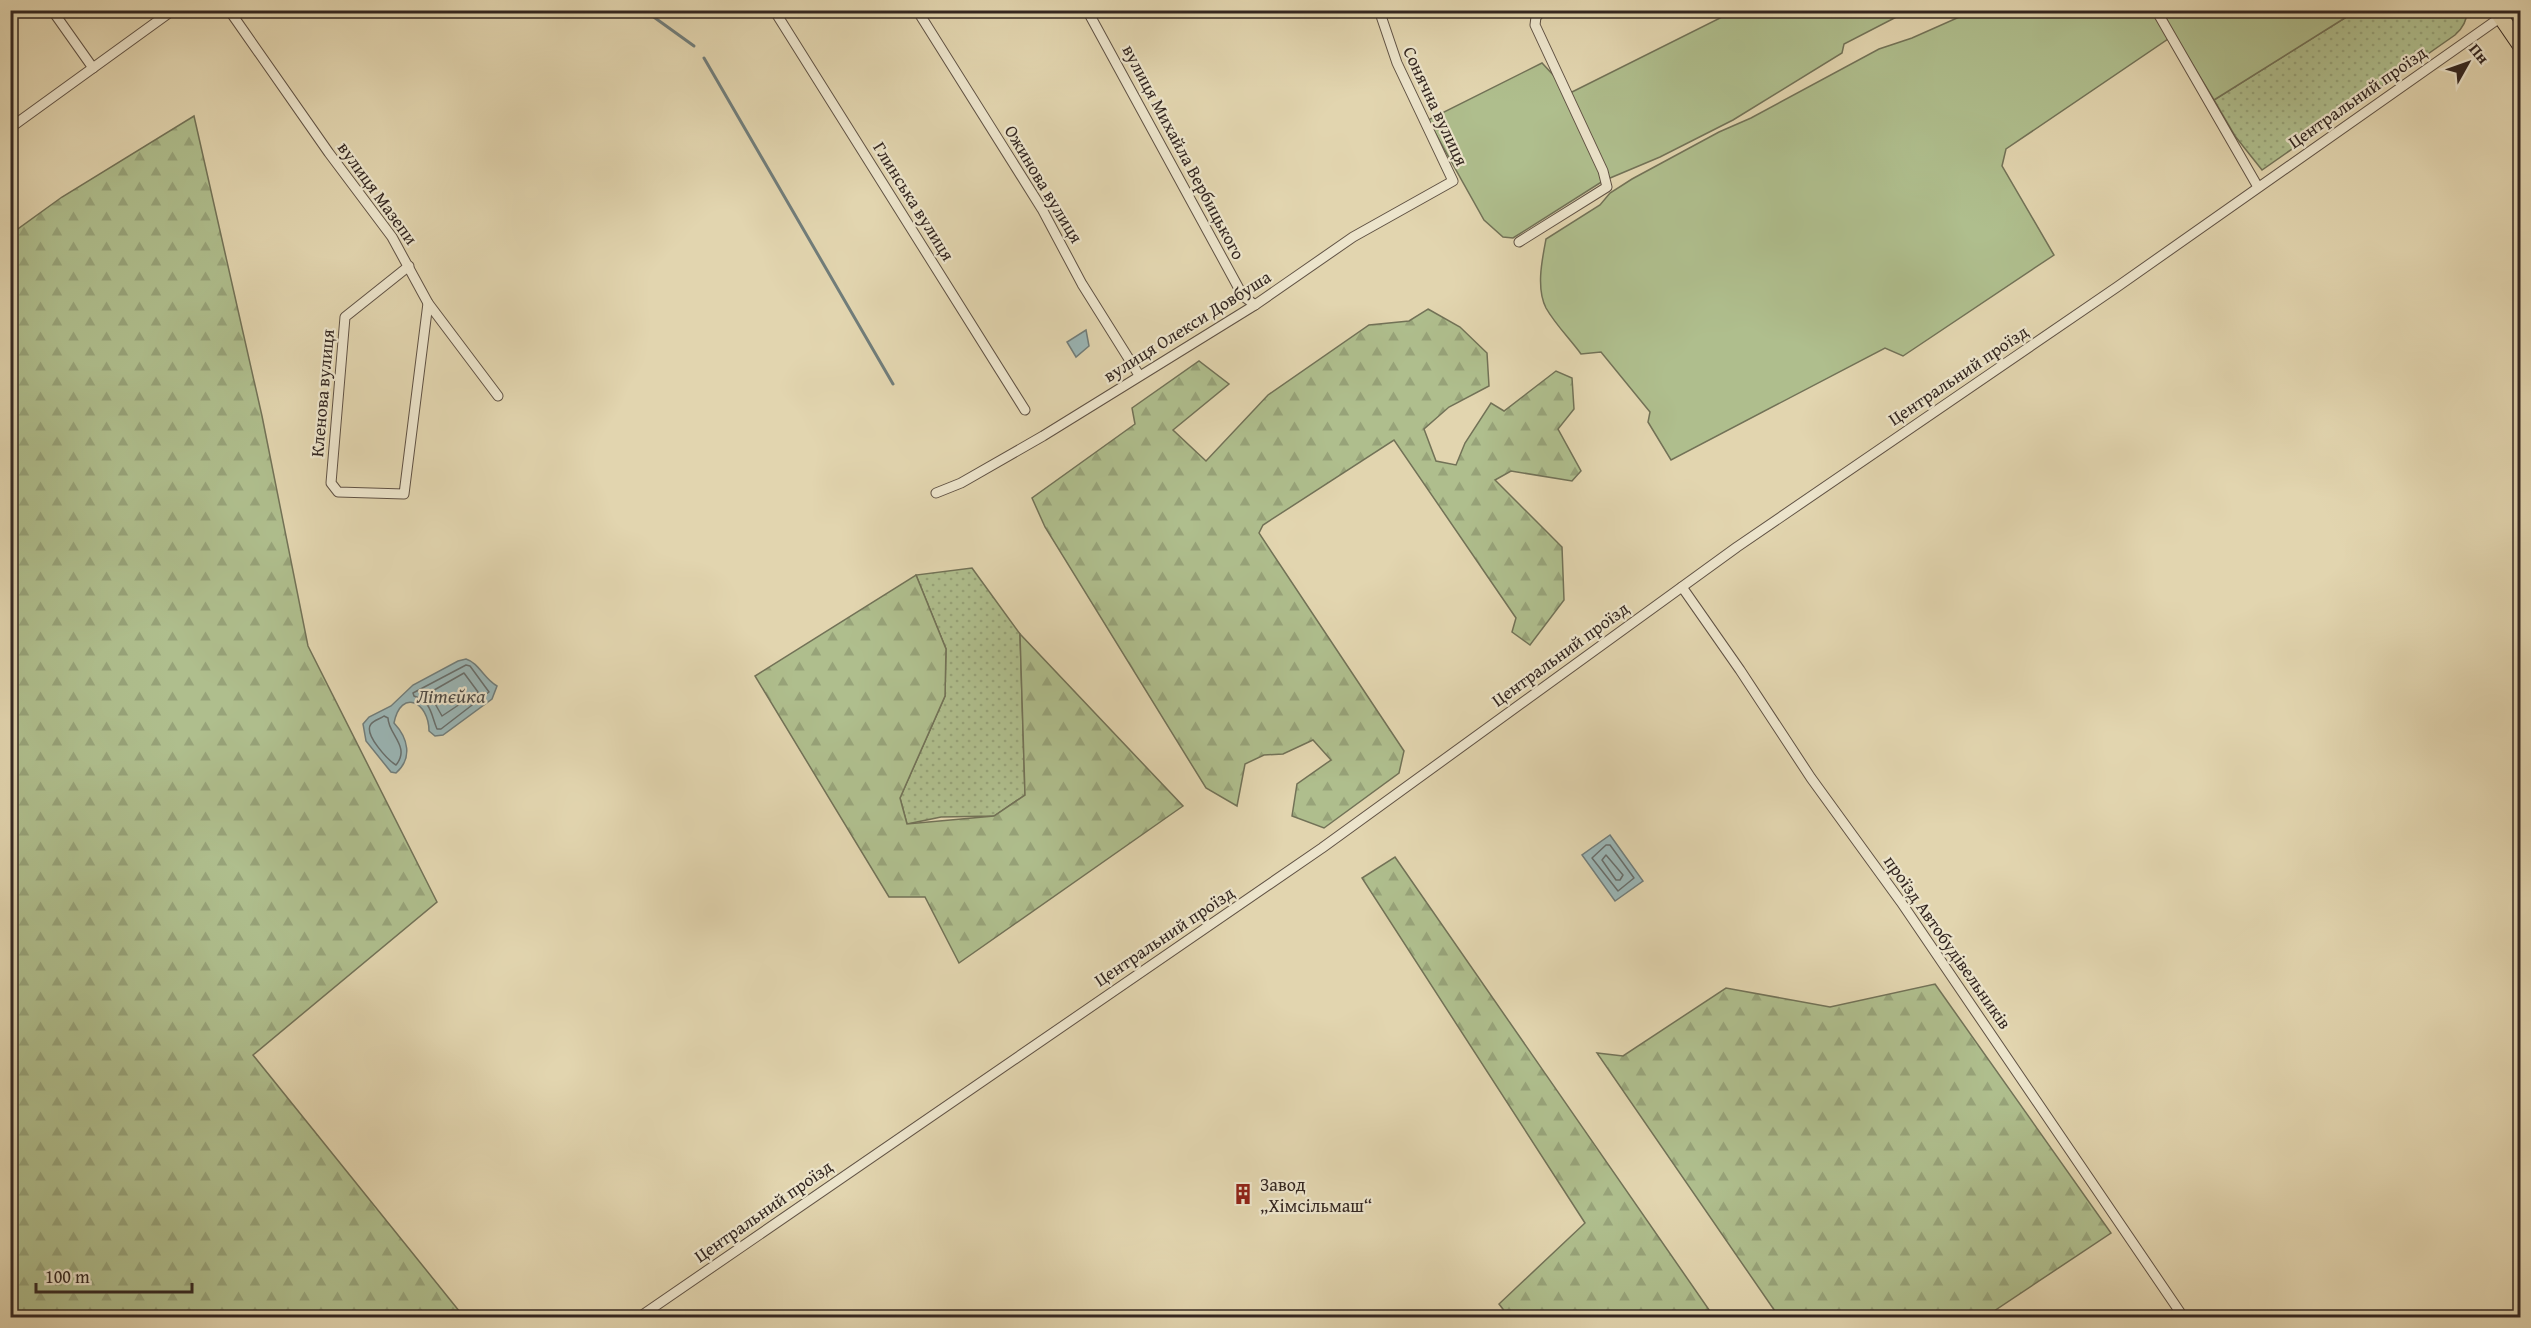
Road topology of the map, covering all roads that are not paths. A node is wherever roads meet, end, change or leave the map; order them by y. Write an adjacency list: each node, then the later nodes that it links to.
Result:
1 (52, 10): 12 (street)
2 (173, 10): 12 (street)
3 (228, 10): 17 (street, вулиця Мазепи)
4 (774, 10): 22 (street, Глинська вулиця)
5 (917, 10): 20 (street, Ожинова вулиця)
6 (1088, 10): 19 (street, вулиця Михайла Вербицького)
7 (1379, 10): 14 (street, Сонячна вулиця)
8 (1543, 10): 16 (street)
9 (2156, 10): 15 (street)
10 (2499, 14): 11 (main road); 15 (street, Центральний проїзд)
11 (2520, 45)
12 (93, 68): 13 (street)
13 (10, 128)
14 (1453, 181): 19 (street, вулиця Олекси Довбуша)
15 (2258, 187): 24 (street, Центральний проїзд)
16 (1519, 242)
17 (409, 266): 18 (street, вулиця Мазепи); 18 (street, Кленова вулиця)
18 (428, 303): 21 (street, вулиця Мазепи)
19 (1255, 305): 20 (street, вулиця Олекси Довбуша)
20 (1139, 375): 23 (street, вулиця Олекси Довбуша)
21 (498, 396)
22 (1025, 410)
23 (936, 493)
24 (1682, 587): 25 (street, Центральний проїзд); 26 (street, проїзд Автобудівельників)
25 (638, 1317)
26 (2184, 1317)

